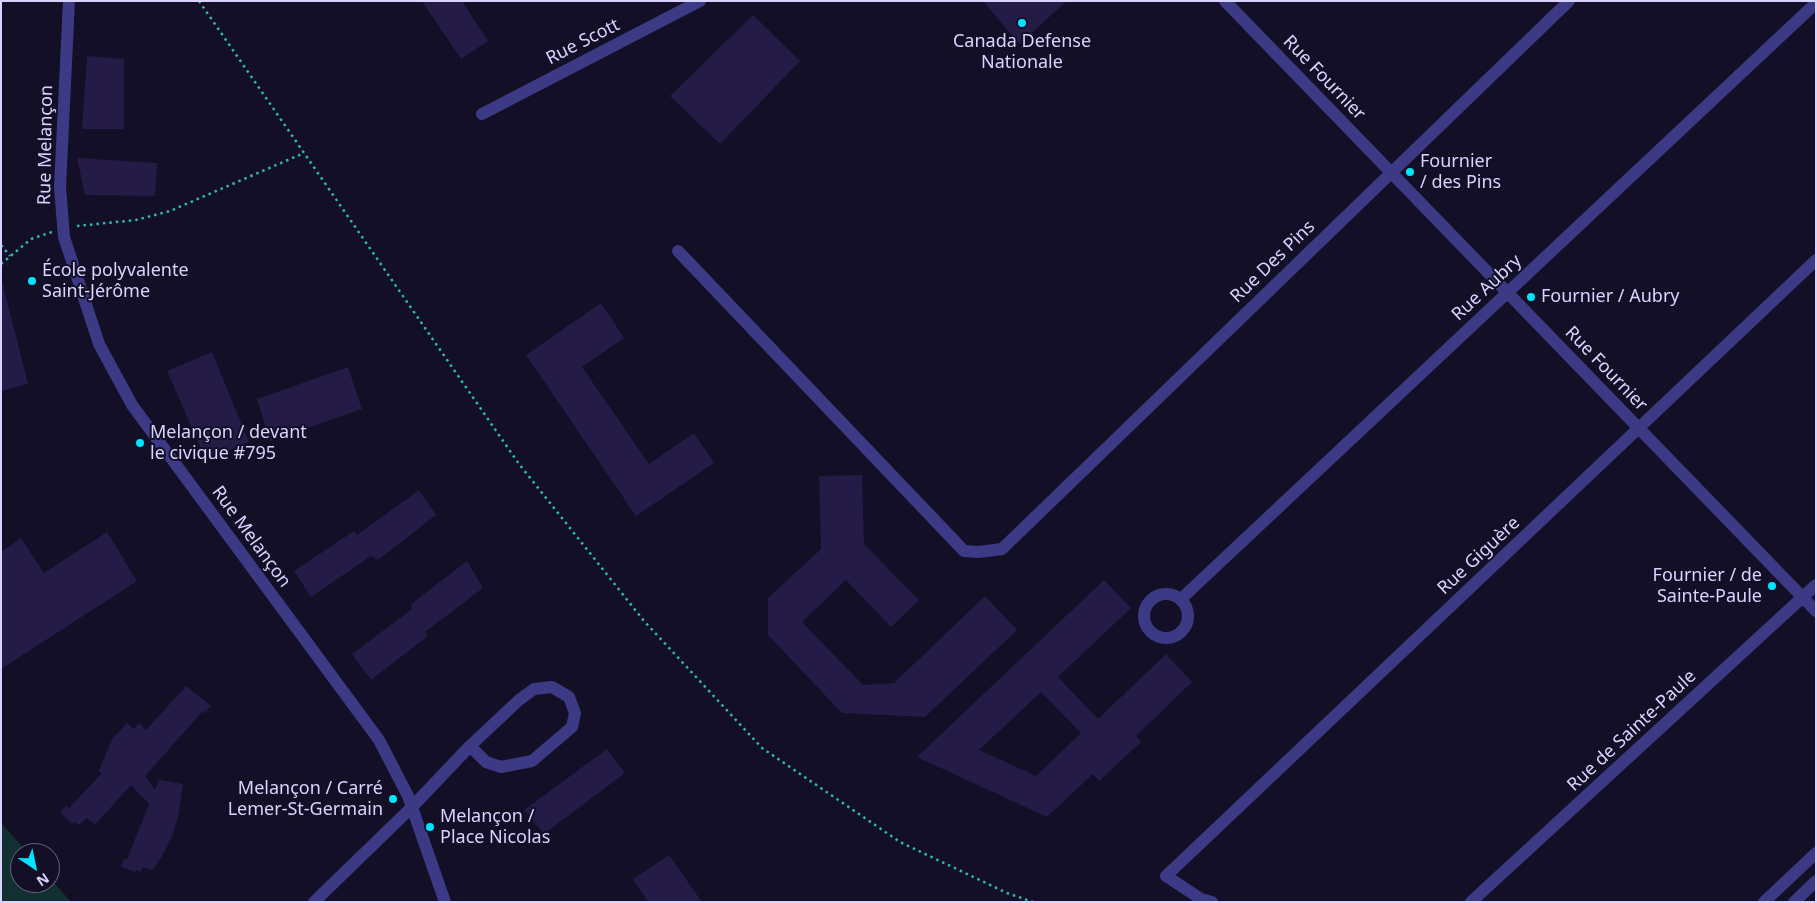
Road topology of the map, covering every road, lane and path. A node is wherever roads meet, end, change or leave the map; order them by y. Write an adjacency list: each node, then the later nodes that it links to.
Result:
1 (70, 1): 10 (street, Rue Melançon)
2 (198, 1): 8 (path)
3 (700, 1): 7 (street, Rue Scott)
4 (1225, 1): 9 (street, Rue Fournier)
5 (1567, 2): 9 (street, Rue Des Pins)
6 (1816, 3): 16 (street, Rue Aubry)
7 (482, 114)
8 (304, 153): 10 (path); 28 (path)
9 (1391, 173): 12 (street, Rue Des Pins); 16 (street, Rue Fournier)
10 (63, 228): 13 (path); 23 (street, Rue Melançon)
11 (1, 245): 13 (path)
12 (678, 251)
13 (10, 256): 15 (path)
14 (1816, 260): 17 (street, Rue Giguère)
15 (1, 264)
16 (1507, 293): 17 (street, Rue Fournier); 20 (street, Rue Aubry)
17 (1639, 428): 19 (street, Rue Fournier); 29 (street, Rue Giguère)
18 (1816, 585): 19 (street, Rue de Sainte-Paule)
19 (1803, 598): 21 (street, Rue Fournier); 30 (street, Rue de Sainte-Paule)
20 (1182, 599)
21 (1816, 611)
22 (470, 746): 22 (street); 23 (street)
23 (412, 807): 26 (street); 27 (street, Rue Melançon)
24 (1815, 856): 31 (street)
25 (1816, 881): 32 (street)
26 (314, 902)
27 (445, 902)
28 (1033, 902)
29 (1212, 902)
30 (1471, 902)
31 (1764, 902)
32 (1794, 902)

